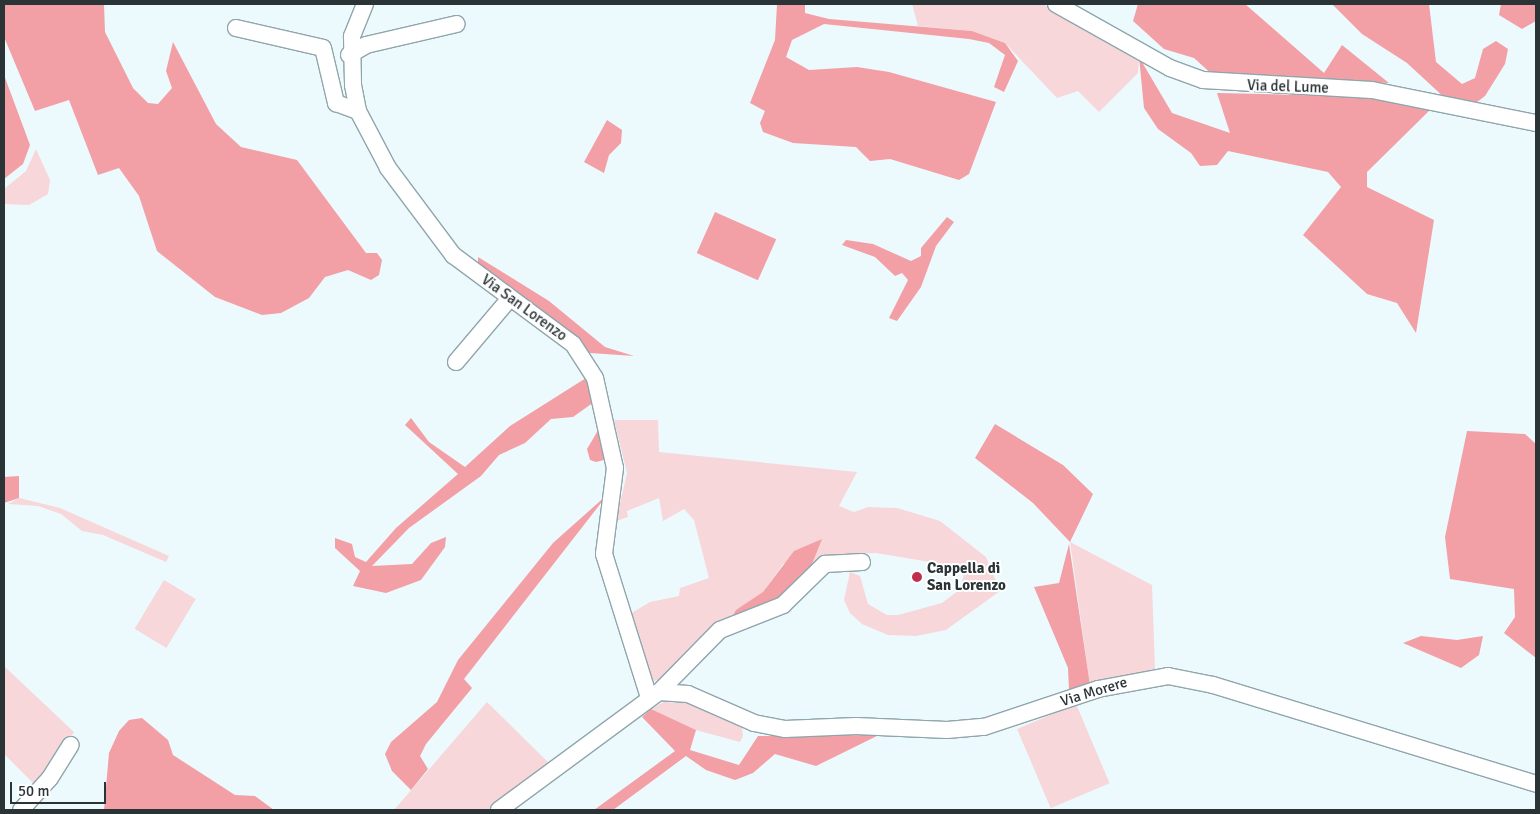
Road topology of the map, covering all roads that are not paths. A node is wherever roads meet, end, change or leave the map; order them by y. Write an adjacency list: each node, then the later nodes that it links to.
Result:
1 (365, 4): 5 (street, Via San Lorenzo)
2 (1056, 4): 7 (street, Via del Lume)
3 (457, 24): 5 (street)
4 (236, 28): 6 (street)
5 (349, 55): 6 (street, Via San Lorenzo)
6 (358, 111): 8 (street, Via San Lorenzo)
7 (1536, 123)
8 (510, 298): 9 (street); 11 (street, Via San Lorenzo)
9 (456, 362)
10 (862, 562): 11 (street)
11 (654, 695): 13 (street, Via Morere); 15 (street)
12 (71, 745): 14 (street)
13 (1536, 784)
14 (21, 810)
15 (499, 810)

